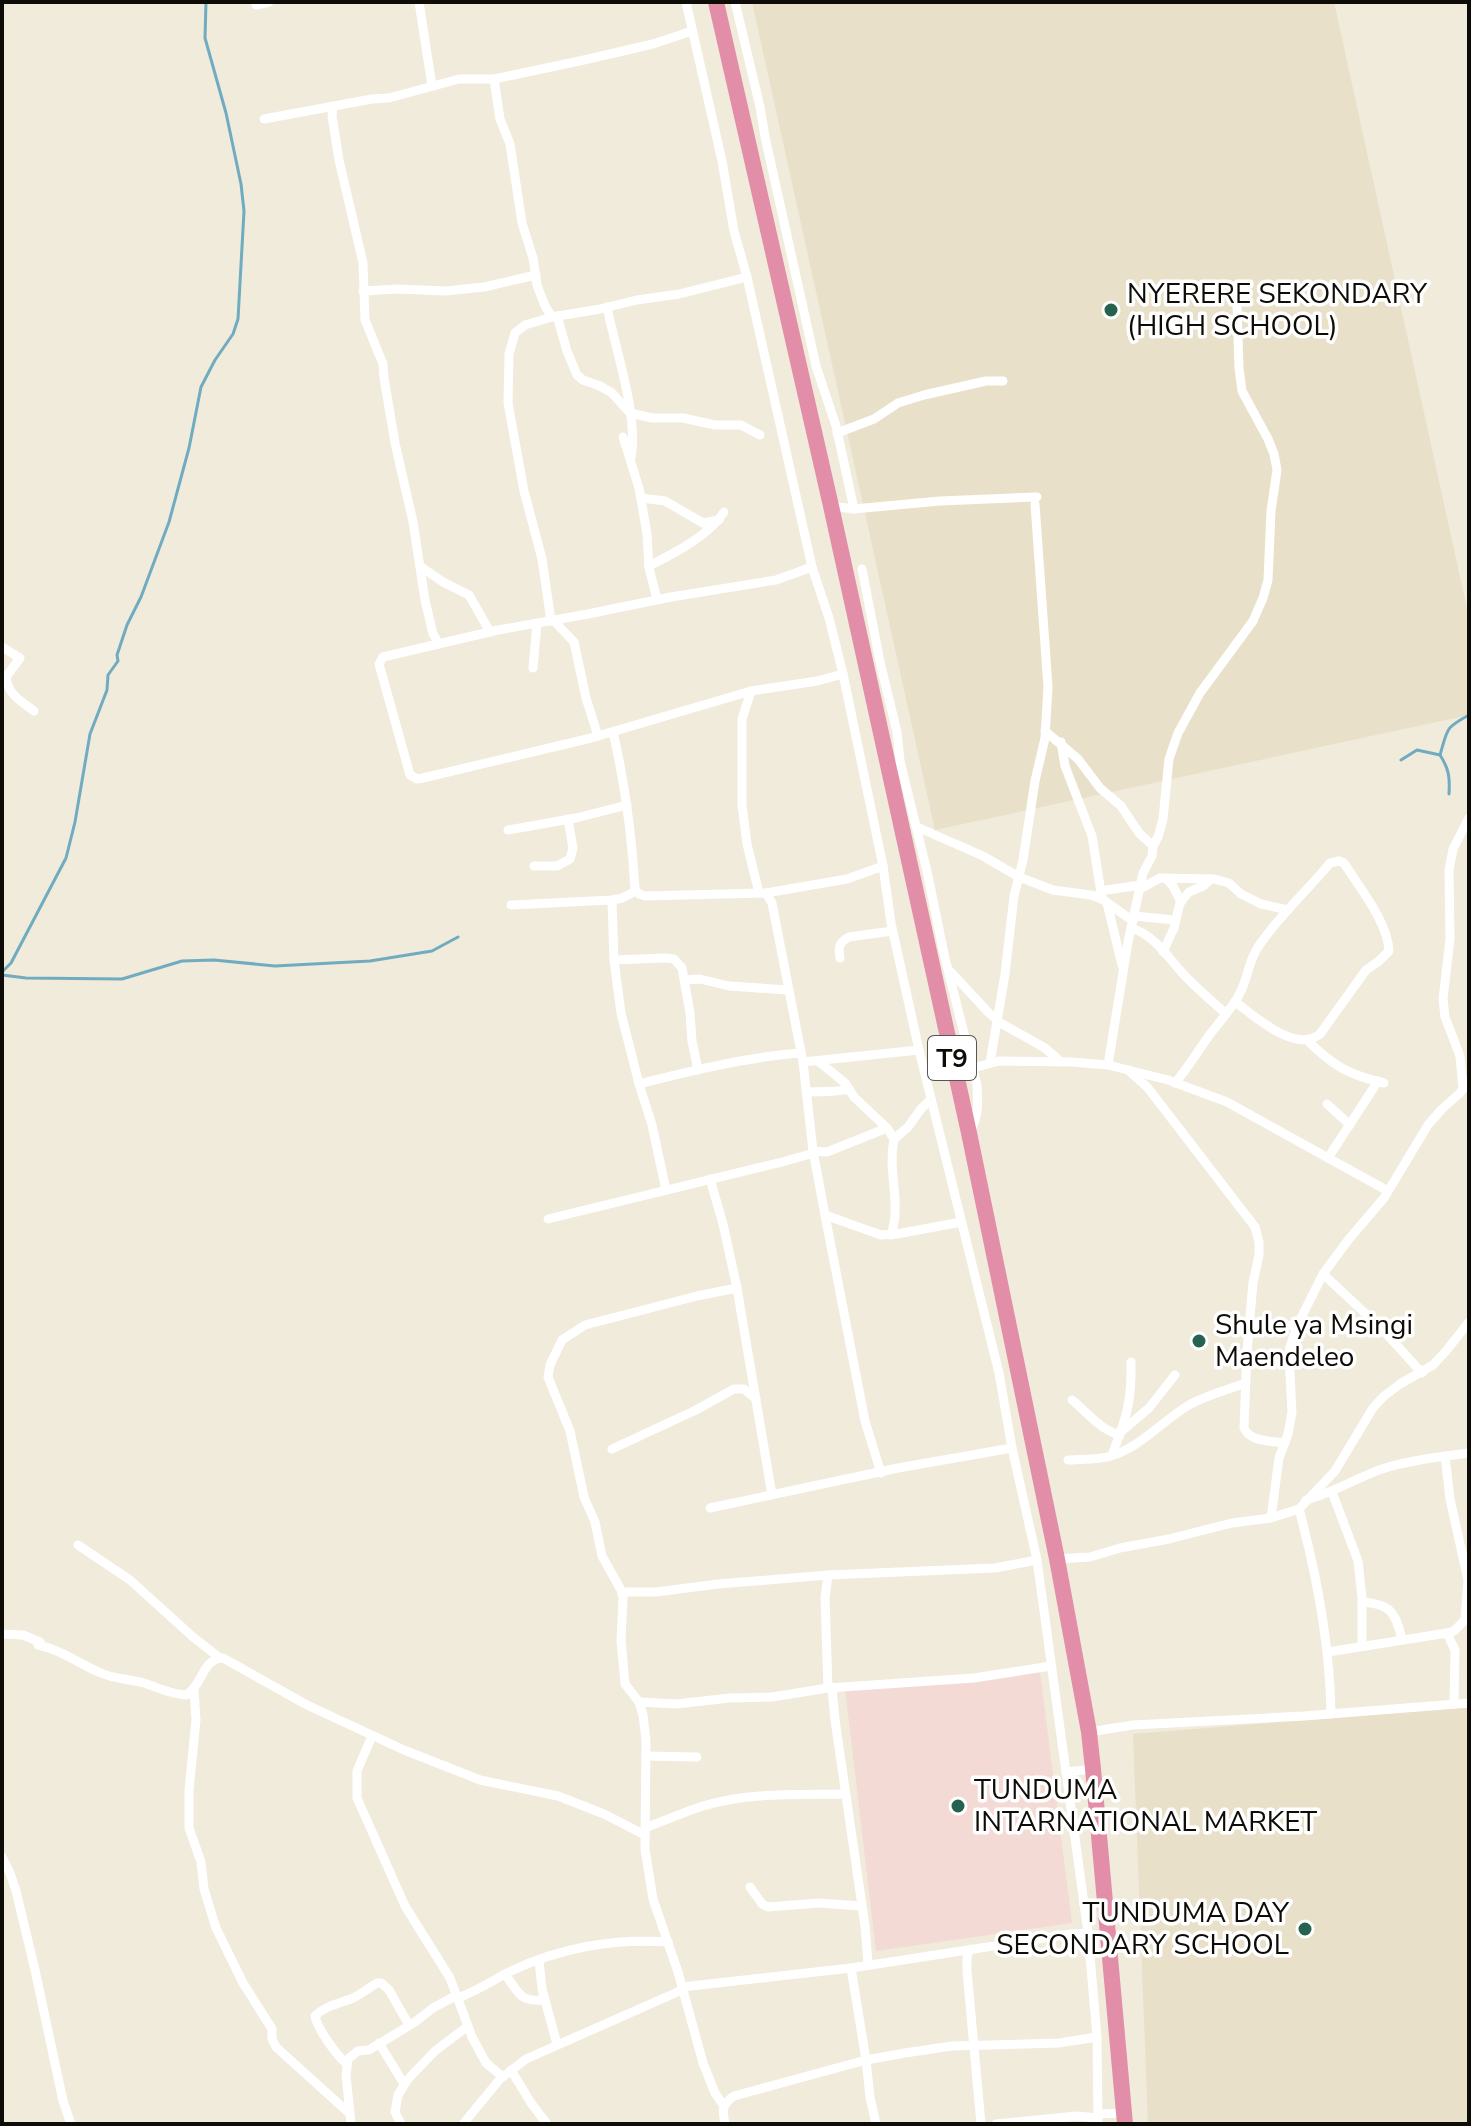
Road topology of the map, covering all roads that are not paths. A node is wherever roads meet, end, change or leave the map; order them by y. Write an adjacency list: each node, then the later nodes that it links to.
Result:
1 (269, 2): 6 (street)
2 (419, 2): 9 (street)
3 (686, 2): 7 (street)
4 (716, 2): 25 (highway, T9)
5 (735, 2): 20 (street)
6 (256, 5)
7 (692, 31): 8 (street); 13 (street)
8 (494, 79): 9 (street); 12 (street)
9 (432, 86): 10 (street)
10 (333, 106): 11 (street); 14 (street)
11 (264, 119)
12 (536, 275): 14 (street); 17 (street)
13 (747, 277): 16 (street); 29 (street)
14 (363, 291): 28 (street)
15 (1237, 306): 50 (street)
16 (607, 307): 17 (street); 19 (street)
17 (555, 317): 19 (street); 32 (street)
18 (1003, 381): 20 (street)
19 (630, 413): 21 (street); 23 (street)
20 (837, 433): 26 (street)
21 (760, 435)
22 (623, 437): 23 (street)
23 (631, 458): 24 (street)
24 (641, 498): 27 (street); 27 (street)
25 (831, 506): 26 (street); 96 (highway, T9)
26 (854, 509): 41 (street)
27 (649, 566): 31 (street)
28 (421, 567): 34 (street); 35 (street)
29 (812, 567): 31 (street); 38 (street)
30 (862, 569): 48 (street)
31 (657, 599): 32 (street)
32 (552, 621): 33 (street); 43 (street)
33 (537, 623): 34 (street); 37 (street)
34 (490, 632): 35 (street)
35 (439, 644): 43 (street)
36 (2, 647): 40 (street)
37 (533, 668)
38 (843, 674): 39 (street); 52 (street)
39 (751, 691): 42 (street); 58 (street)
40 (34, 711)
41 (1045, 731): 44 (street); 53 (street)
42 (613, 732): 43 (street); 45 (street)
43 (598, 736)
44 (1061, 742): 50 (street); 59 (street)
45 (627, 805): 47 (street); 57 (street)
46 (1469, 818): 89 (street)
47 (568, 819): 49 (street); 51 (street)
48 (917, 827): 53 (street); 70 (street)
49 (508, 830)
50 (1153, 846): 56 (street)
51 (534, 866)
52 (883, 866): 58 (street); 66 (street)
53 (1019, 877): 59 (street); 76 (street)
54 (1166, 878): 55 (street); 56 (street); 61 (street)
55 (1211, 879): 61 (street); 63 (street)
56 (1140, 887): 59 (street); 65 (street)
57 (636, 891): 58 (street); 60 (street)
58 (762, 893): 73 (street)
59 (1103, 898): 65 (street); 71 (street)
60 (612, 900): 62 (street); 69 (street)
61 (1181, 902): 64 (street)
62 (511, 905)
63 (1288, 910): 74 (street); 77 (street)
64 (1175, 920): 65 (street); 67 (street)
65 (1133, 922): 67 (street); 71 (street)
66 (892, 931): 68 (street); 78 (street)
67 (1163, 952): 75 (street)
68 (840, 958)
69 (614, 960): 72 (street); 88 (street)
70 (948, 968): 76 (street); 84 (street)
71 (1123, 968): 83 (street)
72 (685, 980): 73 (street); 85 (street)
73 (788, 990): 79 (street)
74 (1235, 1002): 75 (street); 77 (street)
75 (1226, 1014): 87 (street)
76 (997, 1021): 81 (street); 82 (street)
77 (1307, 1040): 94 (street)
78 (919, 1050): 80 (street); 92 (street)
79 (801, 1058): 80 (street); 85 (street); 91 (street)
80 (818, 1061): 90 (street)
81 (1061, 1062): 82 (street); 83 (street)
82 (990, 1063): 84 (street)
83 (1108, 1065): 86 (street)
84 (973, 1068): 96 (street)
85 (698, 1070): 88 (street)
86 (1128, 1070): 87 (street); 111 (street)
87 (1175, 1083): 99 (street)
88 (639, 1084): 101 (street)
89 (1467, 1084): 102 (street)
90 (849, 1089): 91 (street); 95 (street)
91 (806, 1092): 98 (street)
92 (931, 1099): 97 (street); 105 (street)
93 (1327, 1104): 94 (street)
94 (1350, 1125): 99 (street)
95 (887, 1128): 97 (street); 98 (street)
96 (969, 1133): 113 (highway, T9)
97 (894, 1139): 106 (street)
98 (813, 1152): 100 (street); 103 (street)
99 (1328, 1158): 102 (street)
100 (710, 1179): 101 (street); 108 (street)
101 (666, 1190): 104 (street)
102 (1388, 1191): 107 (street)
103 (825, 1215): 106 (street); 130 (street)
104 (548, 1219)
105 (961, 1222): 106 (street); 114 (street)
106 (891, 1235)
107 (1323, 1274): 110 (street); 115 (street)
108 (737, 1288): 118 (street); 142 (street)
109 (1469, 1322): 115 (street)
110 (1297, 1326): 111 (street); 123 (street)
111 (1249, 1330): 117 (street)
112 (1131, 1362): 122 (street)
113 (1019, 1369): 114 (street); 120 (highway, T9)
114 (999, 1373): 121 (street)
115 (1422, 1373): 133 (street)
116 (1175, 1375): 122 (street)
117 (1246, 1383): 123 (street); 127 (street)
118 (756, 1399): 125 (street); 132 (street)
119 (1072, 1400): 122 (street)
120 (1028, 1412): 121 (street); 138 (highway, T9)
121 (1007, 1417): 124 (street)
122 (1121, 1433): 127 (street)
123 (1285, 1443): 136 (street)
124 (1012, 1448): 130 (street); 139 (street)
125 (612, 1449)
126 (1469, 1453): 128 (street)
127 (1112, 1455): 129 (street)
128 (1445, 1456): 131 (street); 140 (street)
129 (1068, 1460)
130 (881, 1473): 132 (street)
131 (1332, 1492): 133 (street); 143 (street)
132 (772, 1495): 134 (street)
133 (1306, 1500): 135 (street)
134 (710, 1508)
135 (1299, 1509): 136 (street); 148 (street)
136 (1271, 1518): 138 (street)
137 (78, 1545): 149 (street)
138 (1057, 1559): 157 (highway, T9)
139 (1037, 1560): 141 (street); 150 (street)
140 (1468, 1573): 144 (street)
141 (828, 1575): 142 (street); 151 (street)
142 (622, 1592): 153 (street)
143 (1362, 1602): 146 (street); 147 (street)
144 (1447, 1633): 146 (street); 155 (street)
145 (2, 1634): 152 (street)
146 (1402, 1639): 147 (street)
147 (1362, 1645): 148 (street)
148 (1328, 1652): 156 (street)
149 (220, 1658): 152 (street); 158 (street)
150 (1051, 1666): 151 (street); 162 (street)
151 (830, 1688): 153 (street); 163 (street)
152 (194, 1690): 190 (street)
153 (639, 1702): 159 (street)
154 (1469, 1703): 155 (street)
155 (1454, 1704): 156 (street)
156 (1331, 1714): 157 (street)
157 (1089, 1732): 161 (highway, T9)
158 (372, 1736): 164 (street); 176 (street)
159 (646, 1756): 160 (street); 164 (street)
160 (697, 1757)
161 (1093, 1769): 162 (street); 189 (highway, T9)
162 (1066, 1772): 168 (street)
163 (845, 1794): 164 (street); 167 (street)
164 (645, 1831): 169 (street)
165 (2, 1857): 192 (street)
166 (750, 1887): 167 (street)
167 (861, 1906): 172 (street)
168 (1088, 1933): 170 (street); 180 (street)
169 (668, 1942): 171 (street); 175 (street)
170 (970, 1949): 172 (street); 183 (street)
171 (539, 1960): 174 (street); 177 (street)
172 (868, 1964): 173 (street)
173 (851, 1968): 175 (street); 184 (street)
174 (505, 1974): 176 (street); 177 (street)
175 (682, 1988): 182 (street); 188 (street)
176 (458, 1996): 178 (street); 179 (street)
177 (545, 2000): 182 (street)
178 (409, 2025): 181 (street); 185 (street)
179 (468, 2026): 186 (street); 187 (street)
180 (1097, 2037): 183 (street); 191 (street)
181 (379, 2043): 185 (street); 187 (street)
182 (557, 2044): 186 (street)
183 (974, 2045): 184 (street); 198 (street)
184 (866, 2060): 188 (street); 197 (street)
185 (347, 2064): 190 (street)
186 (507, 2073): 194 (street); 195 (street)
187 (404, 2084): 193 (street)
188 (724, 2106): 196 (street)
189 (1125, 2118): 191 (street)
190 (350, 2119)
191 (1098, 2119): 199 (street)
192 (71, 2124)
193 (401, 2124)
194 (463, 2124)
195 (547, 2124)
196 (725, 2124)
197 (876, 2124)
198 (981, 2124)
199 (996, 2124)

